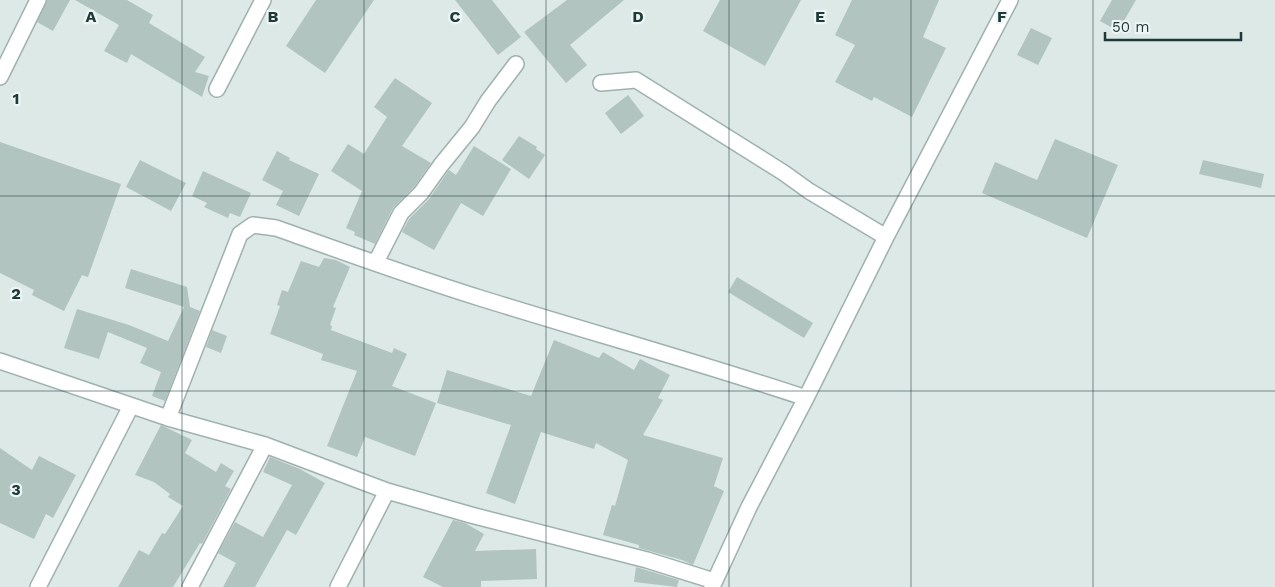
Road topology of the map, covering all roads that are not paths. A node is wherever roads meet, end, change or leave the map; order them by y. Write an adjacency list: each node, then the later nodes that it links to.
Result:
1 (38, 0): 5 (street)
2 (263, 0): 7 (street)
3 (1010, 0): 8 (street)
4 (516, 64): 9 (street)
5 (0, 77)
6 (602, 82): 8 (street)
7 (217, 89)
8 (886, 237): 11 (street)
9 (376, 262): 11 (street); 13 (street)
10 (0, 361): 12 (street)
11 (806, 398): 16 (street)
12 (131, 406): 13 (street); 17 (street)
13 (168, 418): 14 (street)
14 (264, 445): 15 (street); 18 (street)
15 (387, 491): 16 (street); 19 (street)
16 (713, 584)
17 (38, 587)
18 (190, 587)
19 (338, 587)

